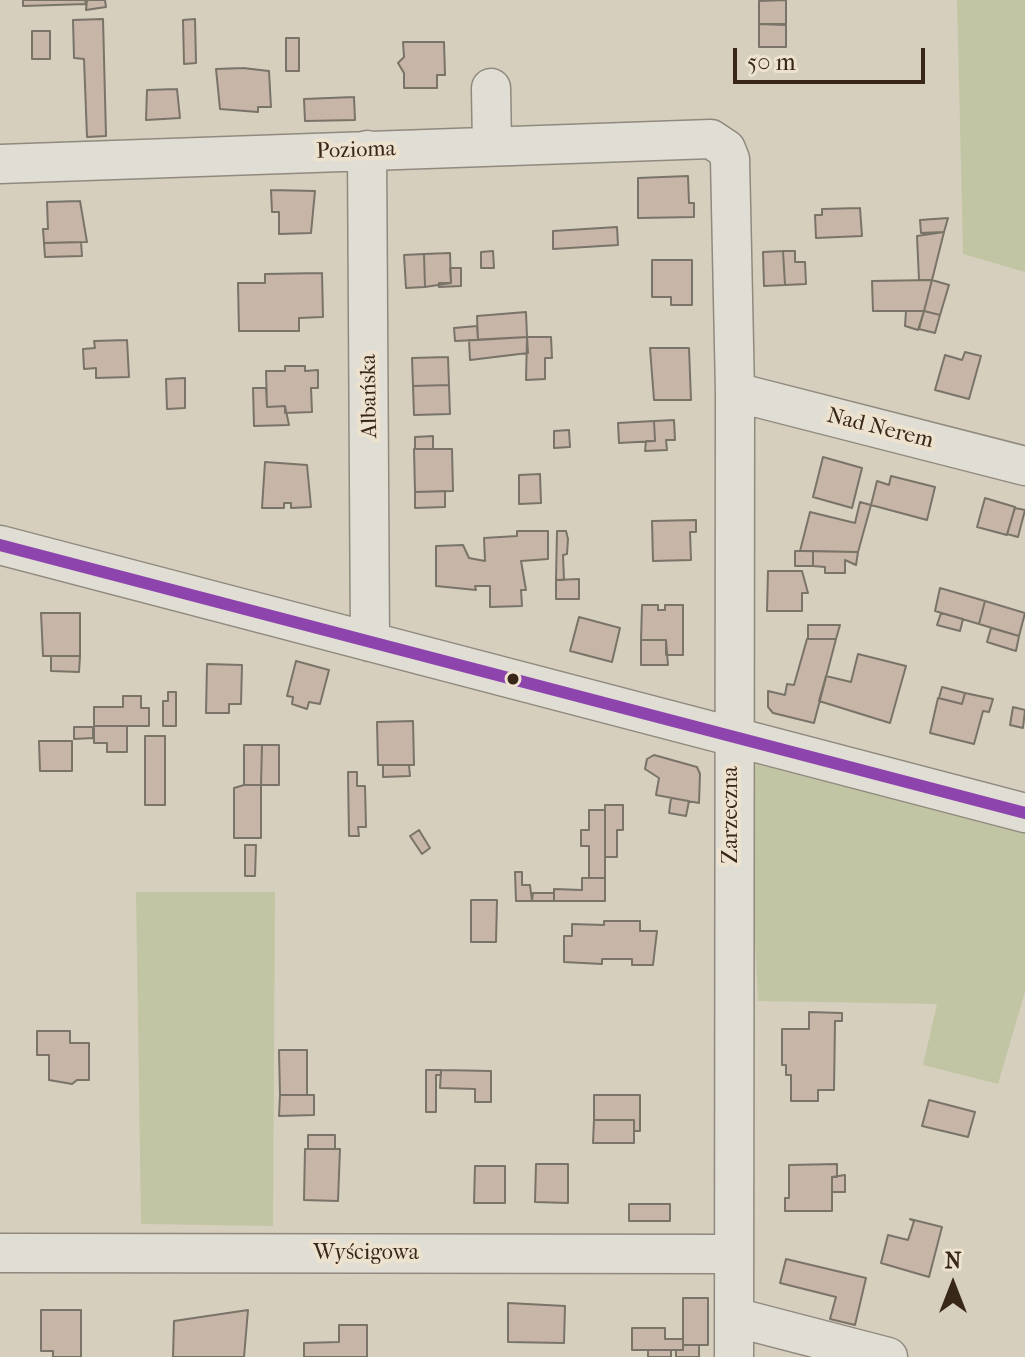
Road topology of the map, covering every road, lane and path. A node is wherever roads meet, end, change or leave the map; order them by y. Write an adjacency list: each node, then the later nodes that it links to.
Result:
1 (491, 88): 3 (street)
2 (711, 139): 3 (street, Pozioma); 6 (street, Zarzeczna)
3 (492, 146): 4 (street, Pozioma)
4 (367, 150): 5 (street, Pozioma); 9 (street, Albańska)
5 (0, 164)
6 (735, 392): 7 (street, Nad Nerem); 10 (street, Zarzeczna)
7 (1025, 466)
8 (0, 545): 9 (street)
9 (370, 642): 10 (street)
10 (732, 736): 11 (street); 13 (street, Zarzeczna)
11 (1025, 813)
12 (0, 1253): 13 (street, Wyścigowa)
13 (733, 1254): 14 (street, Zarzeczna)
14 (734, 1317): 15 (street, Zarzeczna); 16 (street)
15 (734, 1357)
16 (888, 1357)

